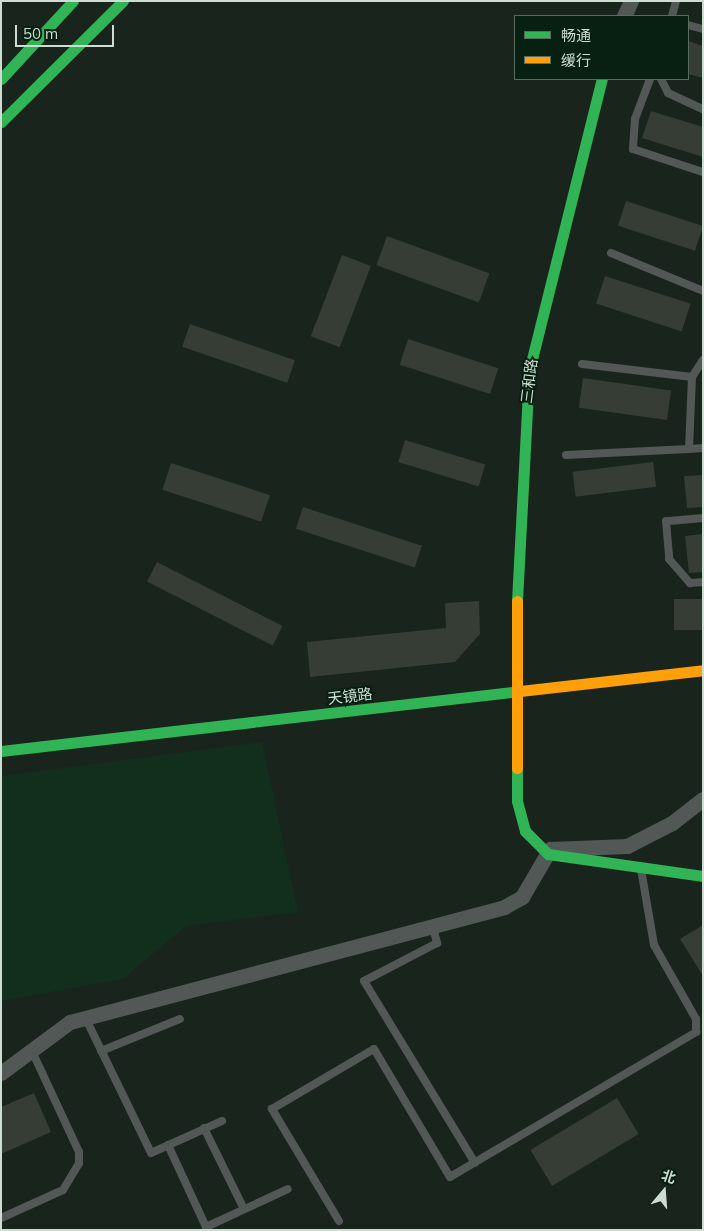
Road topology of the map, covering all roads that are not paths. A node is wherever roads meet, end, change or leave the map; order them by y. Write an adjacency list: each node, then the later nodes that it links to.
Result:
1 (73, 1): 9 (street)
2 (123, 1): 14 (street)
3 (631, 1): 5 (street)
4 (676, 1): 6 (lane)
5 (624, 15)
6 (672, 15)
7 (689, 25): 8 (lane)
8 (703, 29)
9 (1, 79)
10 (602, 80): 27 (street, 三和路)
11 (650, 80): 15 (lane)
12 (661, 80): 13 (lane)
13 (703, 109)
14 (1, 122)
15 (703, 172)
16 (611, 253): 17 (lane)
17 (703, 291)
18 (703, 360): 20 (lane)
19 (582, 364): 20 (lane)
20 (692, 377): 22 (lane)
21 (703, 448): 22 (lane)
22 (689, 449): 23 (lane)
23 (566, 455)
24 (703, 518): 25 (lane)
25 (703, 582)
26 (703, 670): 27 (street, 天镜路)
27 (518, 691): 28 (street, 天镜路); 30 (street, 三和路)
28 (1, 751)
29 (703, 799): 30 (street)
30 (545, 852): 31 (street); 33 (street)
31 (641, 869): 32 (street); 42 (lane)
32 (703, 876)
33 (432, 925): 34 (street); 42 (lane)
34 (86, 1017): 36 (street); 37 (lane)
35 (180, 1019): 37 (lane)
36 (31, 1048): 38 (street); 45 (lane)
37 (101, 1050): 41 (lane)
38 (1, 1073)
39 (222, 1120): 40 (lane)
40 (204, 1128): 41 (lane); 44 (lane)
41 (168, 1145): 44 (lane)
42 (475, 1163): 46 (lane)
43 (288, 1189): 44 (lane)
44 (244, 1209)
45 (1, 1218)
46 (339, 1220)

